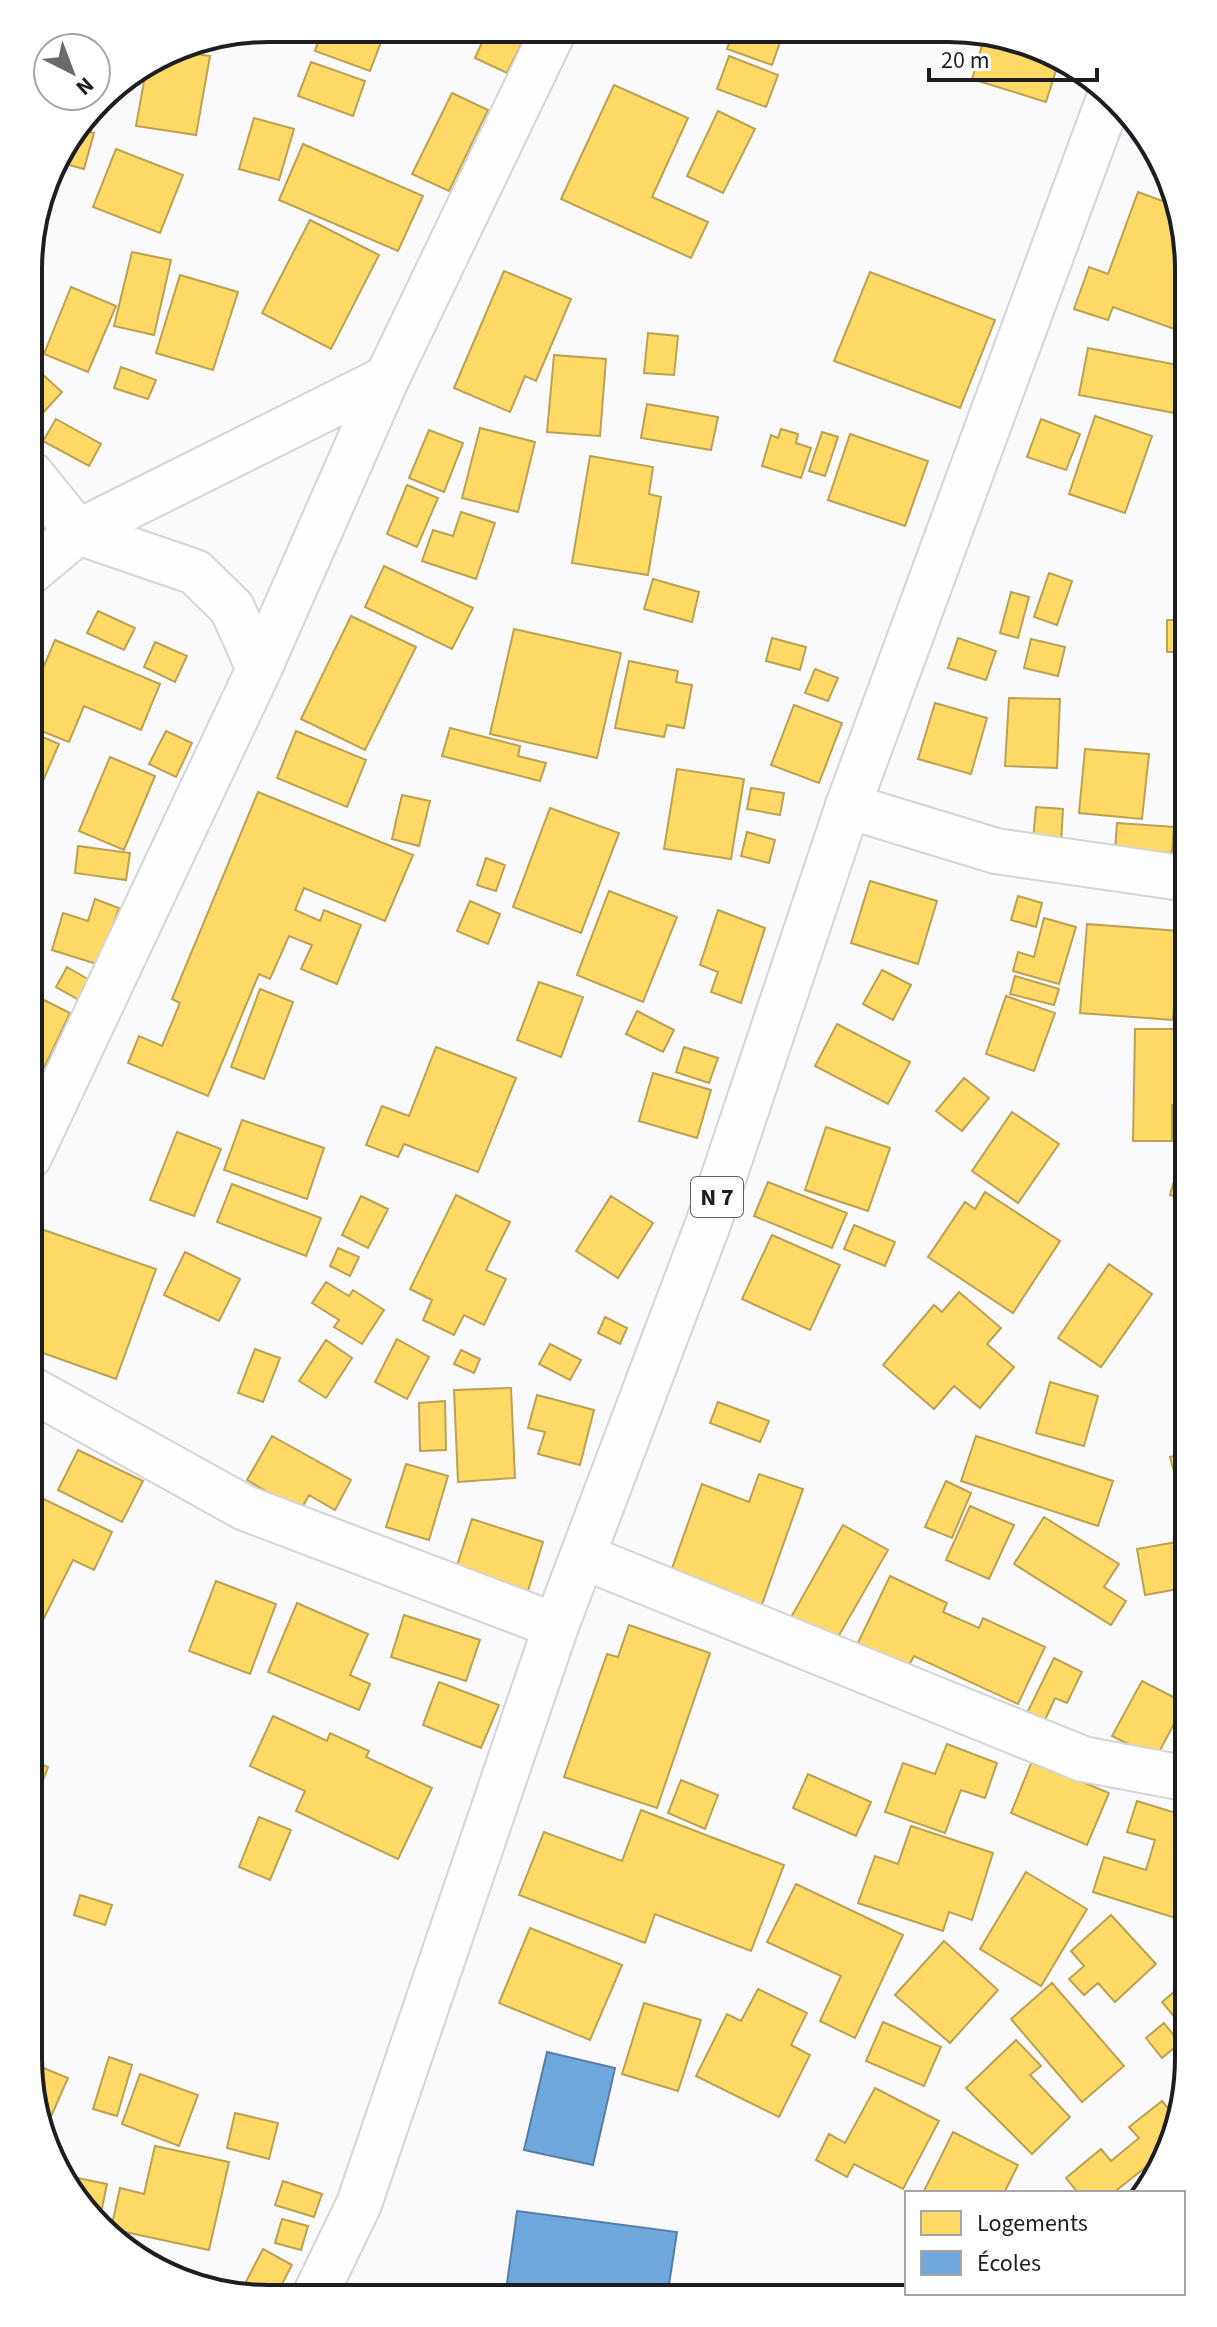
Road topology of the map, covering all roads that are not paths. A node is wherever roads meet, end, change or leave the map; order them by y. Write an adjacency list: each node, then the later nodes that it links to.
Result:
1 (548, 42): 3 (street)
2 (1106, 106): 8 (street, N 7)
3 (387, 378): 5 (street); 7 (street)
4 (42, 488): 5 (street)
5 (78, 532): 6 (street); 7 (street)
6 (42, 562)
7 (259, 669): 10 (street)
8 (848, 806): 9 (street); 12 (street, N 7)
9 (1175, 877)
10 (42, 1129)
11 (42, 1395): 13 (street)
12 (584, 1557): 13 (street, N 7); 14 (street)
13 (556, 1626): 15 (street, N 7)
14 (1175, 1776)
15 (320, 2285)

